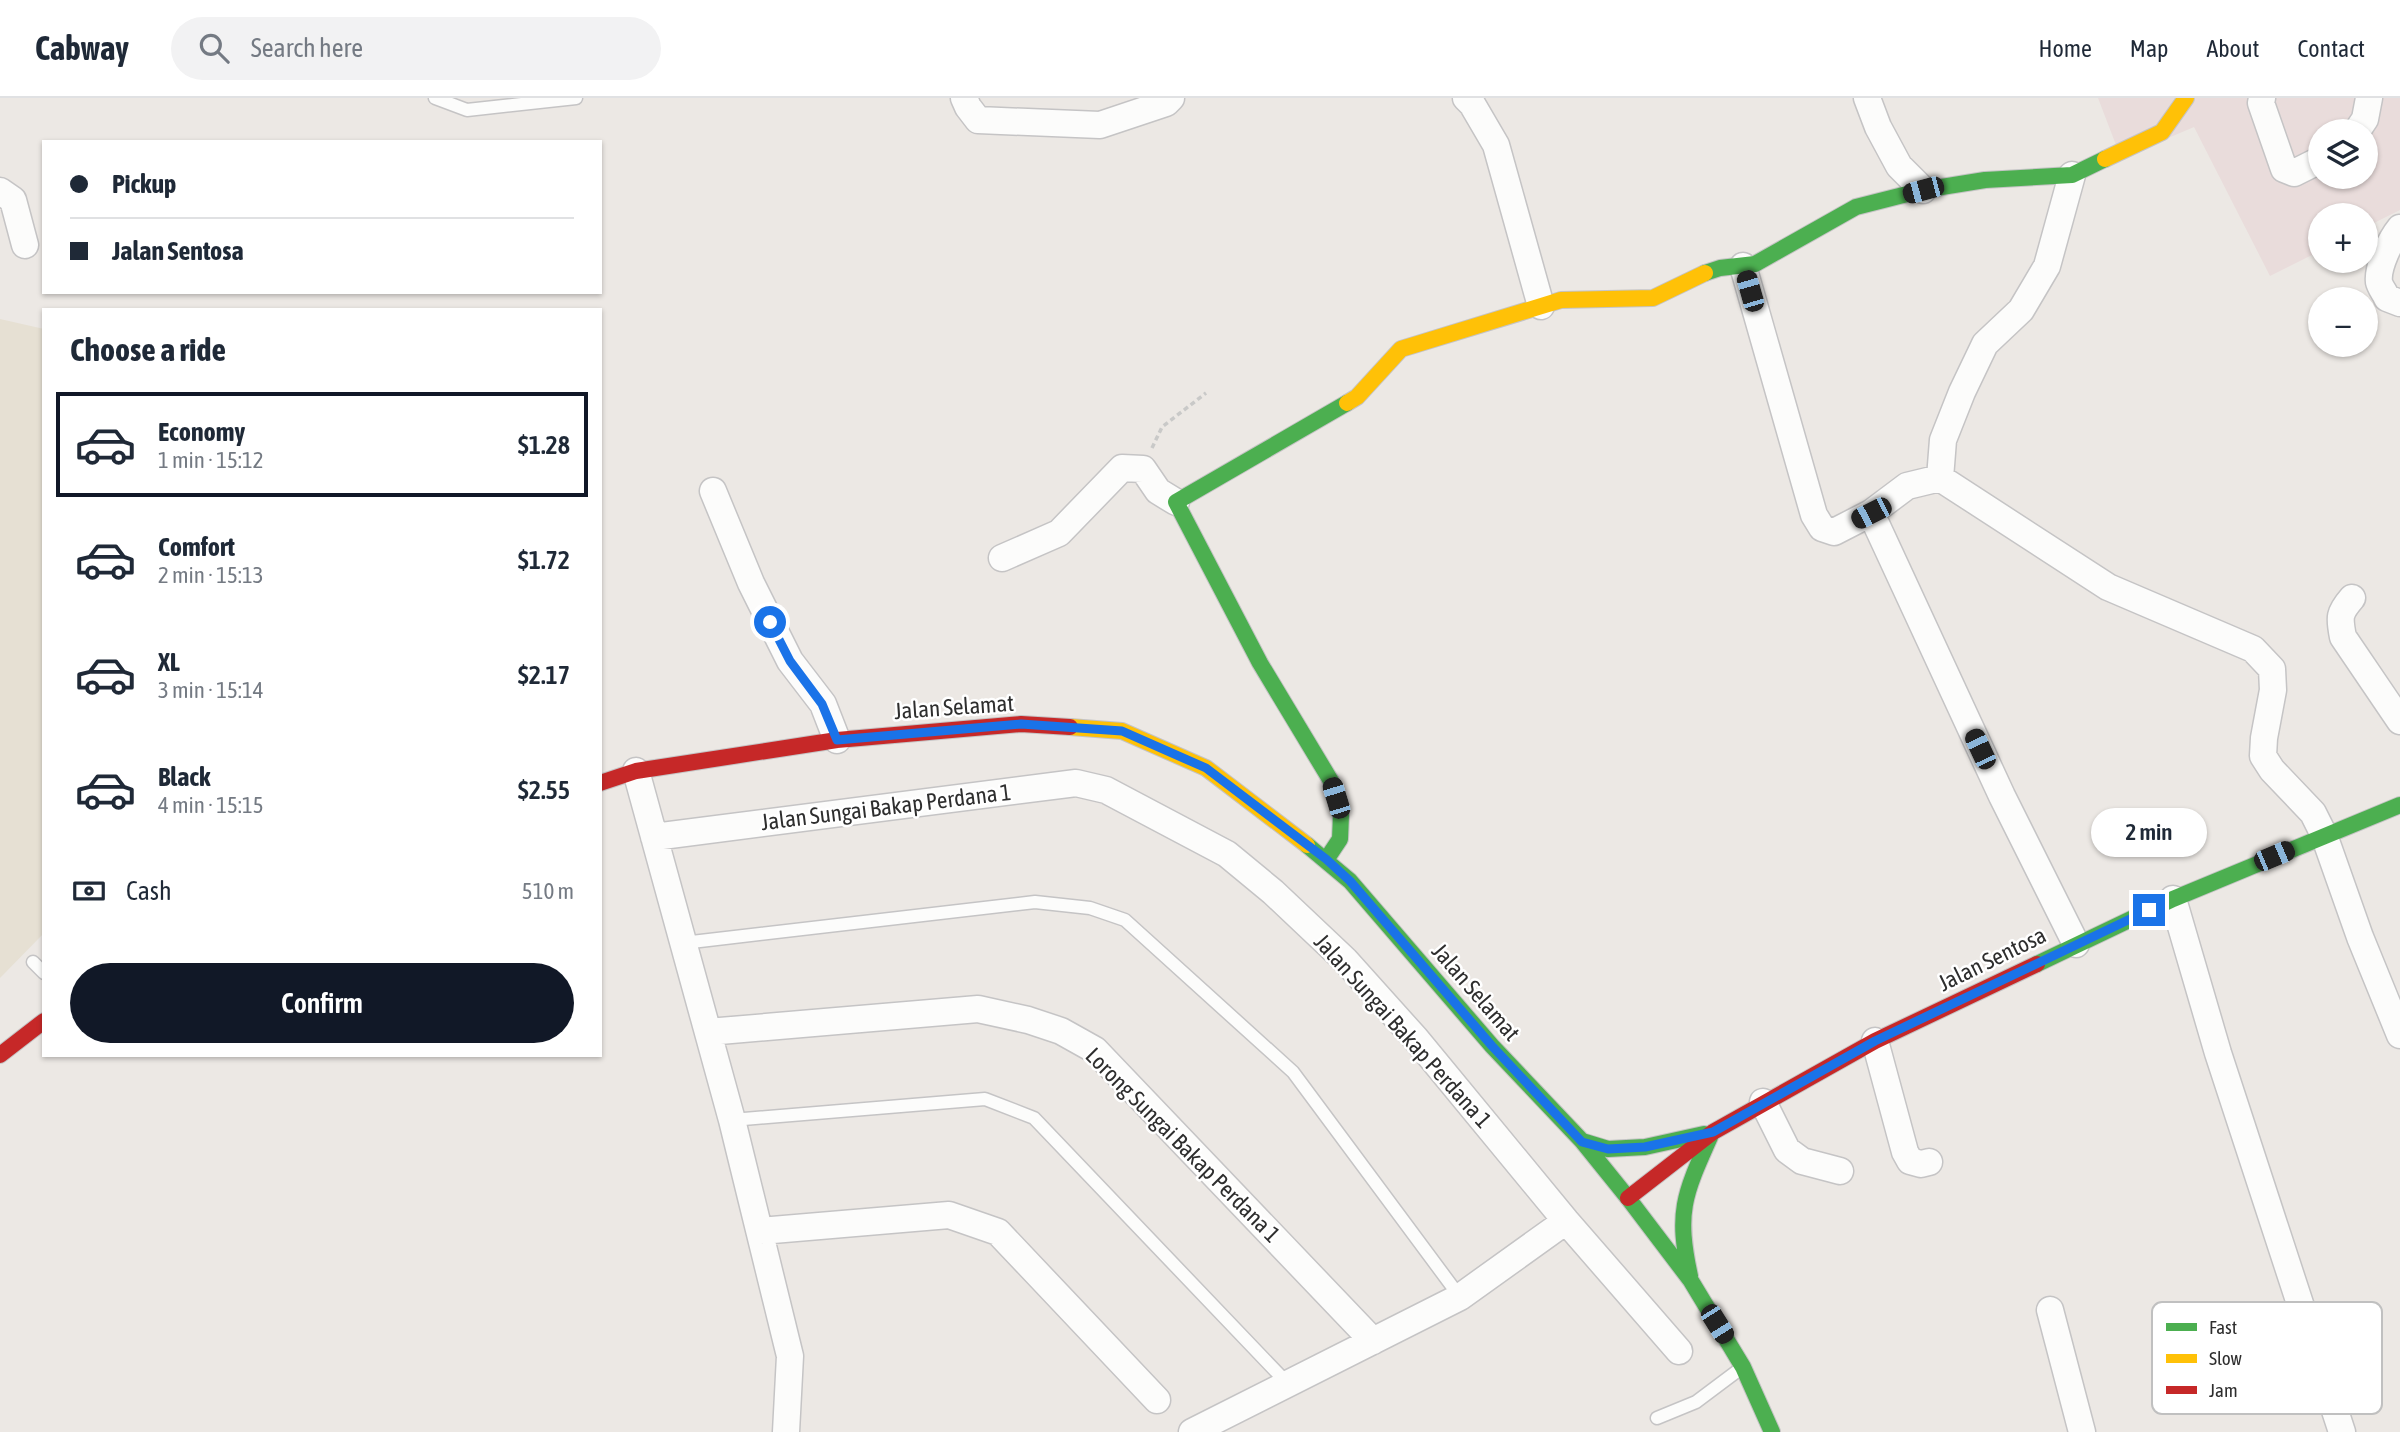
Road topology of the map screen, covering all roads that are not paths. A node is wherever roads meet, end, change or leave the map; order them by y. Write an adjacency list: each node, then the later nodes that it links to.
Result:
1 (435, 98): 2 (lane)
2 (576, 98)
3 (964, 98): 4 (street)
4 (1171, 98)
5 (1466, 98): 19 (street)
6 (1867, 98): 13 (street)
7 (2186, 98): 12 (street)
8 (2262, 98): 11 (street)
9 (2369, 98): 10 (street)
10 (2365, 119)
11 (2308, 166)
12 (2072, 175): 13 (street); 20 (street)
13 (1923, 190): 17 (street)
14 (0, 191): 16 (street)
15 (2400, 228): 18 (street)
16 (25, 246)
17 (1743, 266): 19 (street); 23 (street)
18 (2400, 303)
19 (1541, 306): 22 (street)
20 (1940, 478): 23 (street); 31 (street)
21 (713, 491): 27 (street)
22 (1176, 502): 24 (street); 33 (street)
23 (1871, 513): 36 (street)
24 (1002, 558)
25 (2352, 598): 26 (street)
26 (2400, 721)
27 (837, 740): 28 (street, Jalan Selamat); 33 (street, Jalan Selamat)
28 (636, 771): 29 (street, Jalan Selamat); 32 (street)
29 (602, 782)
30 (2400, 805): 31 (street, Jalan Sentosa)
31 (2324, 835): 34 (street, Jalan Sentosa); 41 (street)
32 (654, 837): 35 (street); 51 (street, Jalan Sungai Bakap Perdana 1)
33 (1326, 859): 47 (street, Jalan Selamat)
34 (2174, 899): 36 (street, Jalan Sentosa); 55 (street)
35 (683, 943): 40 (street); 54 (lane)
36 (2077, 944): 42 (street, Jalan Sentosa)
37 (33, 962): 38 (lane)
38 (42, 971)
39 (42, 1023): 43 (street)
40 (708, 1032): 45 (street); 57 (street, Lorong Sungai Bakap Perdana 1)
41 (2400, 1035)
42 (1875, 1041): 44 (street, Jalan Sentosa); 48 (street)
43 (0, 1055)
44 (1763, 1102): 46 (street, Jalan Sentosa); 49 (street)
45 (732, 1120): 52 (street); 60 (lane)
46 (1713, 1132): 47 (street); 50 (street, Jalan Sentosa); 53 (street)
47 (1582, 1142): 50 (street, Jalan Selamat)
48 (1929, 1162)
49 (1840, 1171)
50 (1628, 1198): 53 (street, Jalan Selamat)
51 (1566, 1221): 54 (street); 58 (street, Jalan Sungai Bakap Perdana 1)
52 (760, 1231): 61 (street); 65 (street)
53 (1691, 1281): 59 (street)
54 (1460, 1297): 57 (street)
55 (2299, 1302)
56 (2050, 1310): 68 (street)
57 (1373, 1341): 60 (street)
58 (1679, 1351)
59 (1743, 1367): 63 (lane); 67 (street)
60 (1288, 1384): 64 (street)
61 (1157, 1400)
62 (2336, 1414): 69 (street)
63 (1657, 1419)
64 (1224, 1425): 66 (street)
65 (786, 1432)
66 (1192, 1432)
67 (1772, 1432)
68 (2082, 1432)
69 (2342, 1432)

